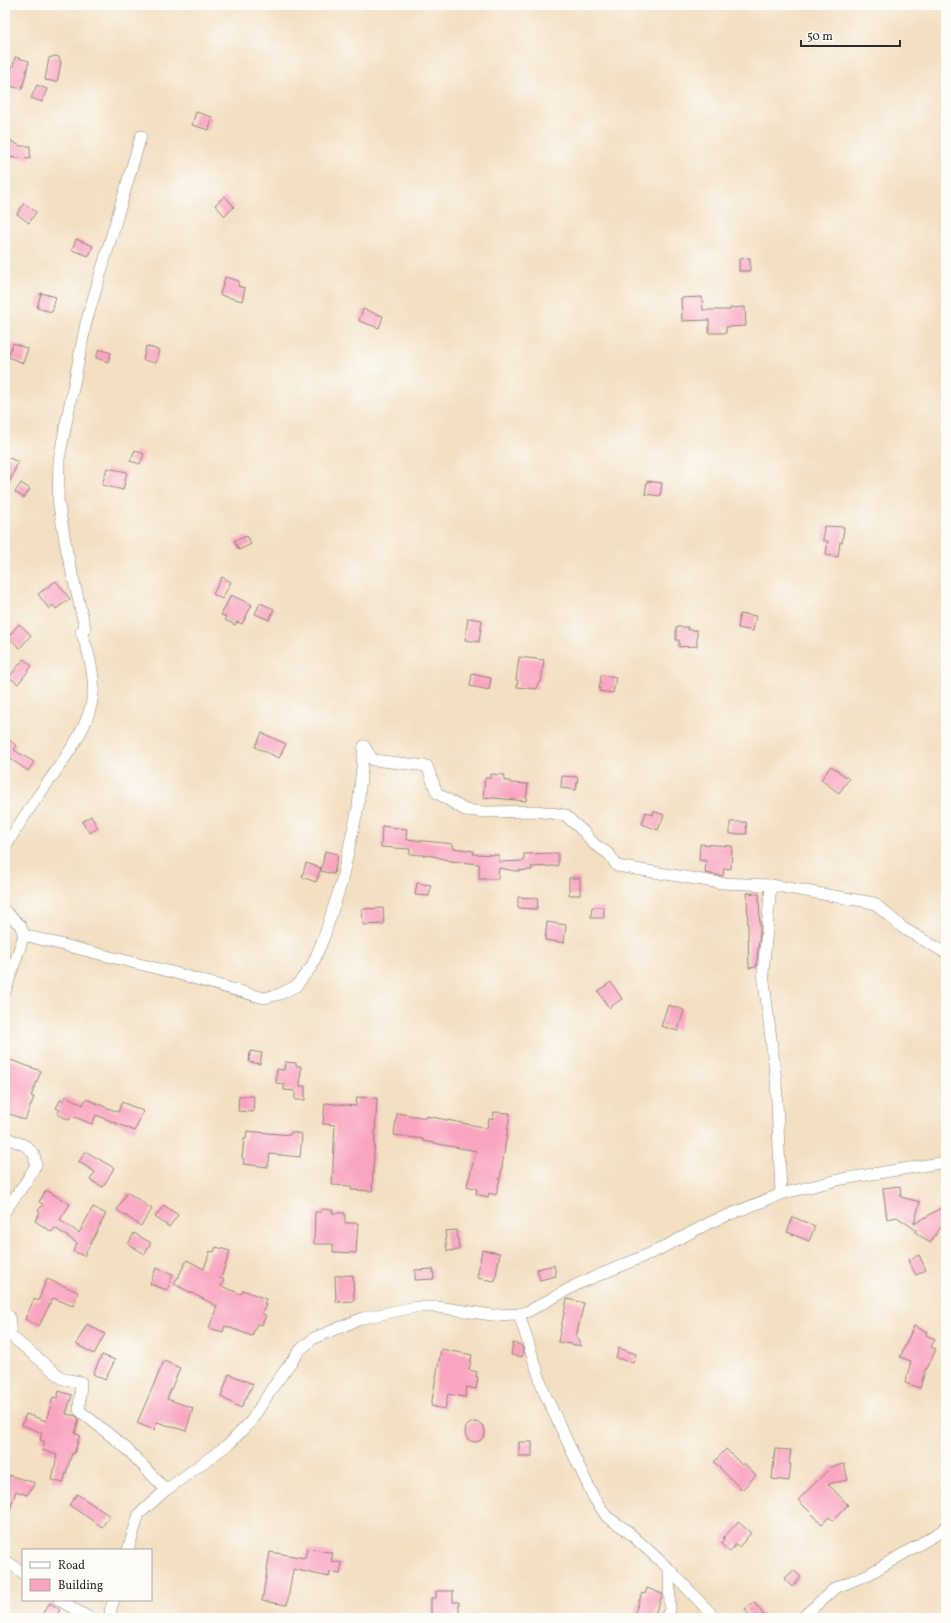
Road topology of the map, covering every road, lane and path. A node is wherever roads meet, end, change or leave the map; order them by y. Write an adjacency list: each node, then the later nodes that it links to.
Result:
1 (141, 136): 2 (street)
2 (5, 848)
3 (771, 885): 5 (street); 6 (street); 10 (street)
4 (5, 911): 5 (street)
5 (24, 935): 7 (street)
6 (946, 953)
7 (5, 992)
8 (5, 1137): 11 (street)
9 (946, 1162): 10 (street)
10 (781, 1194): 13 (street)
11 (5, 1211)
12 (5, 1314): 14 (street)
13 (519, 1314): 14 (street); 18 (street)
14 (166, 1490): 16 (street)
15 (946, 1526): 26 (street)
16 (128, 1549)
17 (5, 1560): 19 (street)
18 (669, 1569): 24 (street); 25 (street)
19 (22, 1572)
20 (60, 1601): 22 (street)
21 (114, 1601): 23 (street)
22 (90, 1618)
23 (112, 1618)
24 (666, 1618)
25 (715, 1618)
26 (802, 1618)

